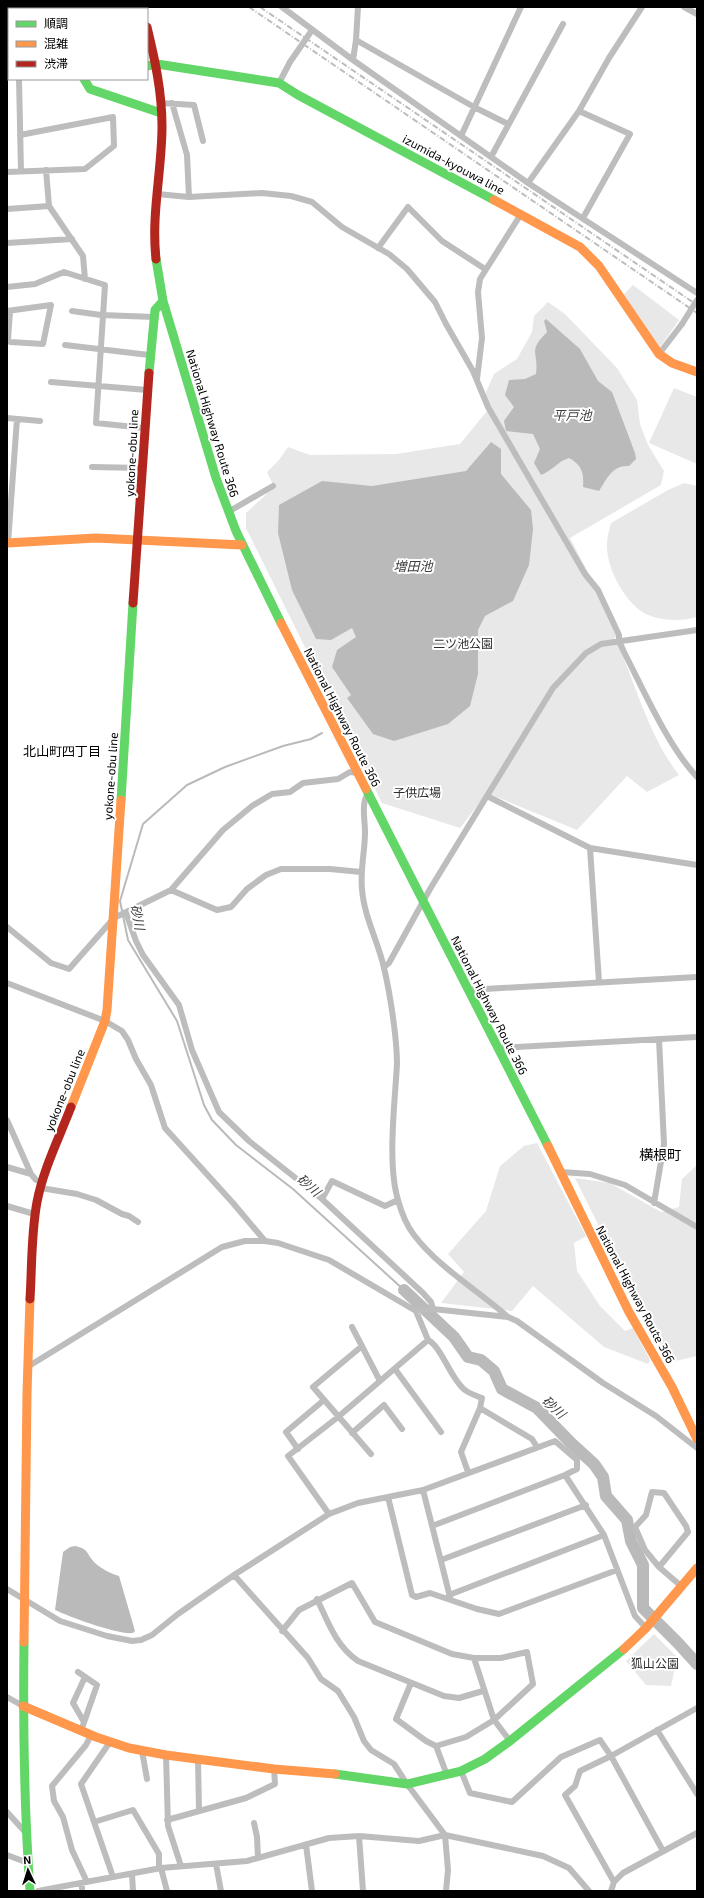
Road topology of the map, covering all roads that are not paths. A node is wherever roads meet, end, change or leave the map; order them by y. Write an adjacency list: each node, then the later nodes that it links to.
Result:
1 (282, 7): 9 (street)
2 (358, 7): 10 (street)
3 (521, 7): 19 (street)
4 (642, 7): 20 (street)
5 (684, 7): 6 (street)
6 (697, 14)
7 (563, 24): 22 (street)
8 (148, 31): 12 (main road, National Highway Route 366)
9 (311, 32): 11 (street); 16 (street, bridge)
10 (356, 40): 11 (street); 19 (street)
11 (352, 60): 24 (street)
12 (157, 64): 13 (main road, izumida-kyouwa line); 16 (main road, izumida-kyouwa line); 17 (main road, National Highway Route 366)
13 (148, 66)
14 (19, 80): 23 (street)
15 (85, 80): 21 (main road)
16 (279, 83): 35 (main road, izumida-kyouwa line)
17 (161, 103): 18 (street); 21 (main road, National Highway Route 366)
18 (172, 103): 25 (street); 32 (street)
19 (474, 107): 22 (street); 24 (street)
20 (579, 111): 30 (street); 36 (street)
21 (161, 113): 31 (main road, National Highway Route 366)
22 (508, 124): 26 (street)
23 (20, 135): 27 (street); 28 (street)
24 (461, 136): 26 (street)
25 (203, 141)
26 (491, 157): 30 (street)
27 (46, 170): 28 (street); 33 (street)
28 (21, 171): 29 (street)
29 (7, 172)
30 (528, 183): 36 (street)
31 (157, 194): 32 (street); 45 (main road, National Highway Route 366)
32 (189, 197): 39 (street)
33 (49, 206): 34 (street); 37 (street)
34 (7, 209)
35 (522, 214): 40 (street); 52 (main road, izumida-kyouwa line)
36 (583, 218): 43 (street)
37 (72, 239): 38 (street); 41 (street)
38 (7, 243)
39 (378, 248): 40 (street); 56 (street)
40 (485, 269): 56 (street)
41 (85, 279): 42 (street); 48 (street)
42 (7, 287)
43 (697, 293)
44 (697, 300): 52 (street, bridge)
45 (162, 301): 49 (main road, yokone-obu line); 66 (main road, National Highway Route 366)
46 (9, 311): 46 (street)
47 (72, 311): 48 (street)
48 (101, 314): 49 (street); 51 (street)
49 (154, 317): 53 (main road, yokone-obu line)
50 (64, 345): 51 (street)
51 (100, 348): 53 (street); 57 (street)
52 (659, 354): 54 (main road, izumida-kyouwa line)
53 (150, 355): 58 (main road, yokone-obu line)
54 (697, 372)
55 (51, 382): 57 (street)
56 (477, 382): 71 (street)
57 (97, 385): 58 (street); 62 (street)
58 (147, 390): 62 (main road, yokone-obu line)
59 (7, 418): 60 (street)
60 (17, 419): 61 (street); 68 (street)
61 (40, 421)
62 (144, 428): 64 (main road, yokone-obu line)
63 (92, 467): 64 (street)
64 (142, 468): 67 (main road, yokone-obu line)
65 (273, 486): 66 (street)
66 (228, 512): 69 (main road, National Highway Route 366)
67 (138, 538): 68 (main road); 69 (main road); 82 (main road, yokone-obu line)
68 (8, 543)
69 (242, 545): 72 (main road, National Highway Route 366)
70 (697, 630): 71 (street)
71 (619, 641): 73 (street); 75 (street)
72 (358, 773): 74 (main road, National Highway Route 366); 79 (street)
73 (697, 777)
74 (368, 794): 78 (street); 80 (main road, National Highway Route 366)
75 (488, 796): 76 (street); 80 (street)
76 (590, 848): 77 (street); 87 (street)
77 (697, 865)
78 (361, 872): 79 (street); 84 (street)
79 (171, 890): 81 (street)
80 (424, 902): 84 (street); 88 (main road, National Highway Route 366)
81 (126, 913): 82 (street); 98 (street)
82 (114, 918): 83 (street); 89 (main road, yokone-obu line)
83 (7, 927)
84 (384, 967): 99 (street)
85 (697, 977): 87 (street)
86 (7, 982): 89 (street)
87 (599, 982): 88 (street)
88 (468, 990): 92 (main road, National Highway Route 366)
89 (105, 1021): 97 (main road, yokone-obu line); 105 (street)
90 (697, 1037): 91 (street)
91 (659, 1039): 92 (street); 100 (street)
92 (497, 1048): 95 (main road, National Highway Route 366)
93 (7, 1120): 96 (street)
94 (7, 1167): 96 (street)
95 (561, 1172): 100 (street); 121 (main road, National Highway Route 366)
96 (31, 1174): 97 (street)
97 (41, 1185): 102 (main road, yokone-obu line); 103 (street)
98 (322, 1199): 99 (street); 106 (street)
99 (398, 1200): 108 (street)
100 (654, 1203): 104 (street)
101 (7, 1206): 102 (street)
102 (34, 1214): 112 (main road, yokone-obu line)
103 (138, 1222)
104 (697, 1227)
105 (265, 1241): 107 (street); 112 (street)
106 (431, 1308): 107 (street); 108 (street)
107 (417, 1311): 110 (street)
108 (508, 1317): 123 (street)
109 (352, 1327): 111 (street)
110 (428, 1340): 113 (street); 116 (street)
111 (362, 1346): 114 (street); 115 (street)
112 (29, 1366): 141 (main road, yokone-obu line)
113 (395, 1369): 114 (street); 120 (street)
114 (380, 1381): 117 (street)
115 (324, 1400): 117 (street); 124 (street)
116 (480, 1408): 122 (street); 126 (street)
117 (338, 1417): 119 (street); 124 (street)
118 (402, 1429): 119 (street)
119 (352, 1432): 125 (street)
120 (441, 1432)
121 (697, 1439)
122 (537, 1447): 126 (street); 127 (street)
123 (697, 1448)
124 (298, 1449): 131 (street)
125 (371, 1454)
126 (468, 1472): 128 (street)
127 (565, 1475): 130 (street); 132 (street)
128 (423, 1490): 129 (street); 132 (street)
129 (388, 1496): 131 (street); 142 (street)
130 (586, 1505): 133 (street); 134 (street)
131 (329, 1514): 138 (street)
132 (432, 1526): 134 (street)
133 (604, 1535): 137 (street); 142 (street)
134 (441, 1560): 142 (street)
135 (659, 1567): 135 (street); 139 (street)
136 (697, 1568): 139 (main road)
137 (617, 1570): 142 (street); 144 (street)
138 (234, 1575): 141 (street); 145 (street)
139 (682, 1586): 144 (main road)
140 (7, 1589): 141 (street)
141 (24, 1598): 152 (main road, yokone-obu line)
142 (450, 1598)
143 (317, 1599): 145 (street); 146 (street); 149 (street)
144 (647, 1626): 158 (main road)
145 (282, 1631): 169 (street)
146 (474, 1658): 150 (street); 154 (street)
147 (78, 1672): 148 (street)
148 (85, 1677): 155 (street); 155 (street)
149 (411, 1683): 150 (street); 160 (street)
150 (483, 1691): 154 (street)
151 (7, 1697): 152 (street)
152 (23, 1706): 155 (main road); 176 (main road, yokone-obu line)
153 (697, 1708): 156 (street)
154 (494, 1720): 158 (street); 160 (street)
155 (82, 1726): 157 (main road)
156 (657, 1730): 163 (street); 170 (street)
157 (91, 1735): 159 (main road); 190 (street)
158 (510, 1741): 166 (main road)
159 (110, 1742): 161 (main road); 174 (street)
160 (436, 1746): 167 (street)
161 (142, 1751): 162 (main road); 168 (street)
162 (166, 1756): 164 (main road); 173 (street)
163 (611, 1756): 166 (street); 181 (street); 191 (street)
164 (198, 1759): 165 (main road); 171 (street)
165 (274, 1769): 169 (main road); 171 (street)
166 (462, 1771): 167 (main road)
167 (447, 1775): 169 (main road)
168 (147, 1779)
169 (407, 1784): 178 (street)
170 (697, 1794)
171 (199, 1811): 173 (street)
172 (7, 1812): 176 (street)
173 (167, 1820): 186 (street)
174 (94, 1822): 187 (street); 189 (street)
175 (254, 1823): 183 (street)
176 (26, 1833): 184 (main road, yokone-obu line)
177 (697, 1833): 181 (street)
178 (445, 1835): 179 (street); 200 (street); 201 (street)
179 (359, 1836): 180 (street); 199 (street)
180 (306, 1845): 183 (street); 198 (street)
181 (663, 1851): 191 (street)
182 (7, 1855): 184 (street)
183 (258, 1858): 185 (street)
184 (28, 1863): 192 (main road, yokone-obu line)
185 (216, 1864): 186 (street); 197 (street)
186 (181, 1866): 187 (street)
187 (160, 1868): 188 (street); 196 (street)
188 (132, 1874): 189 (street); 195 (street)
189 (113, 1877): 190 (street)
190 (85, 1882): 193 (street); 194 (street)
191 (614, 1882): 202 (street)
192 (30, 1891)
193 (38, 1891)
194 (82, 1891)
195 (133, 1891)
196 (167, 1891)
197 (221, 1891)
198 (312, 1891)
199 (363, 1891)
200 (446, 1891)
201 (589, 1891)
202 (610, 1891)

